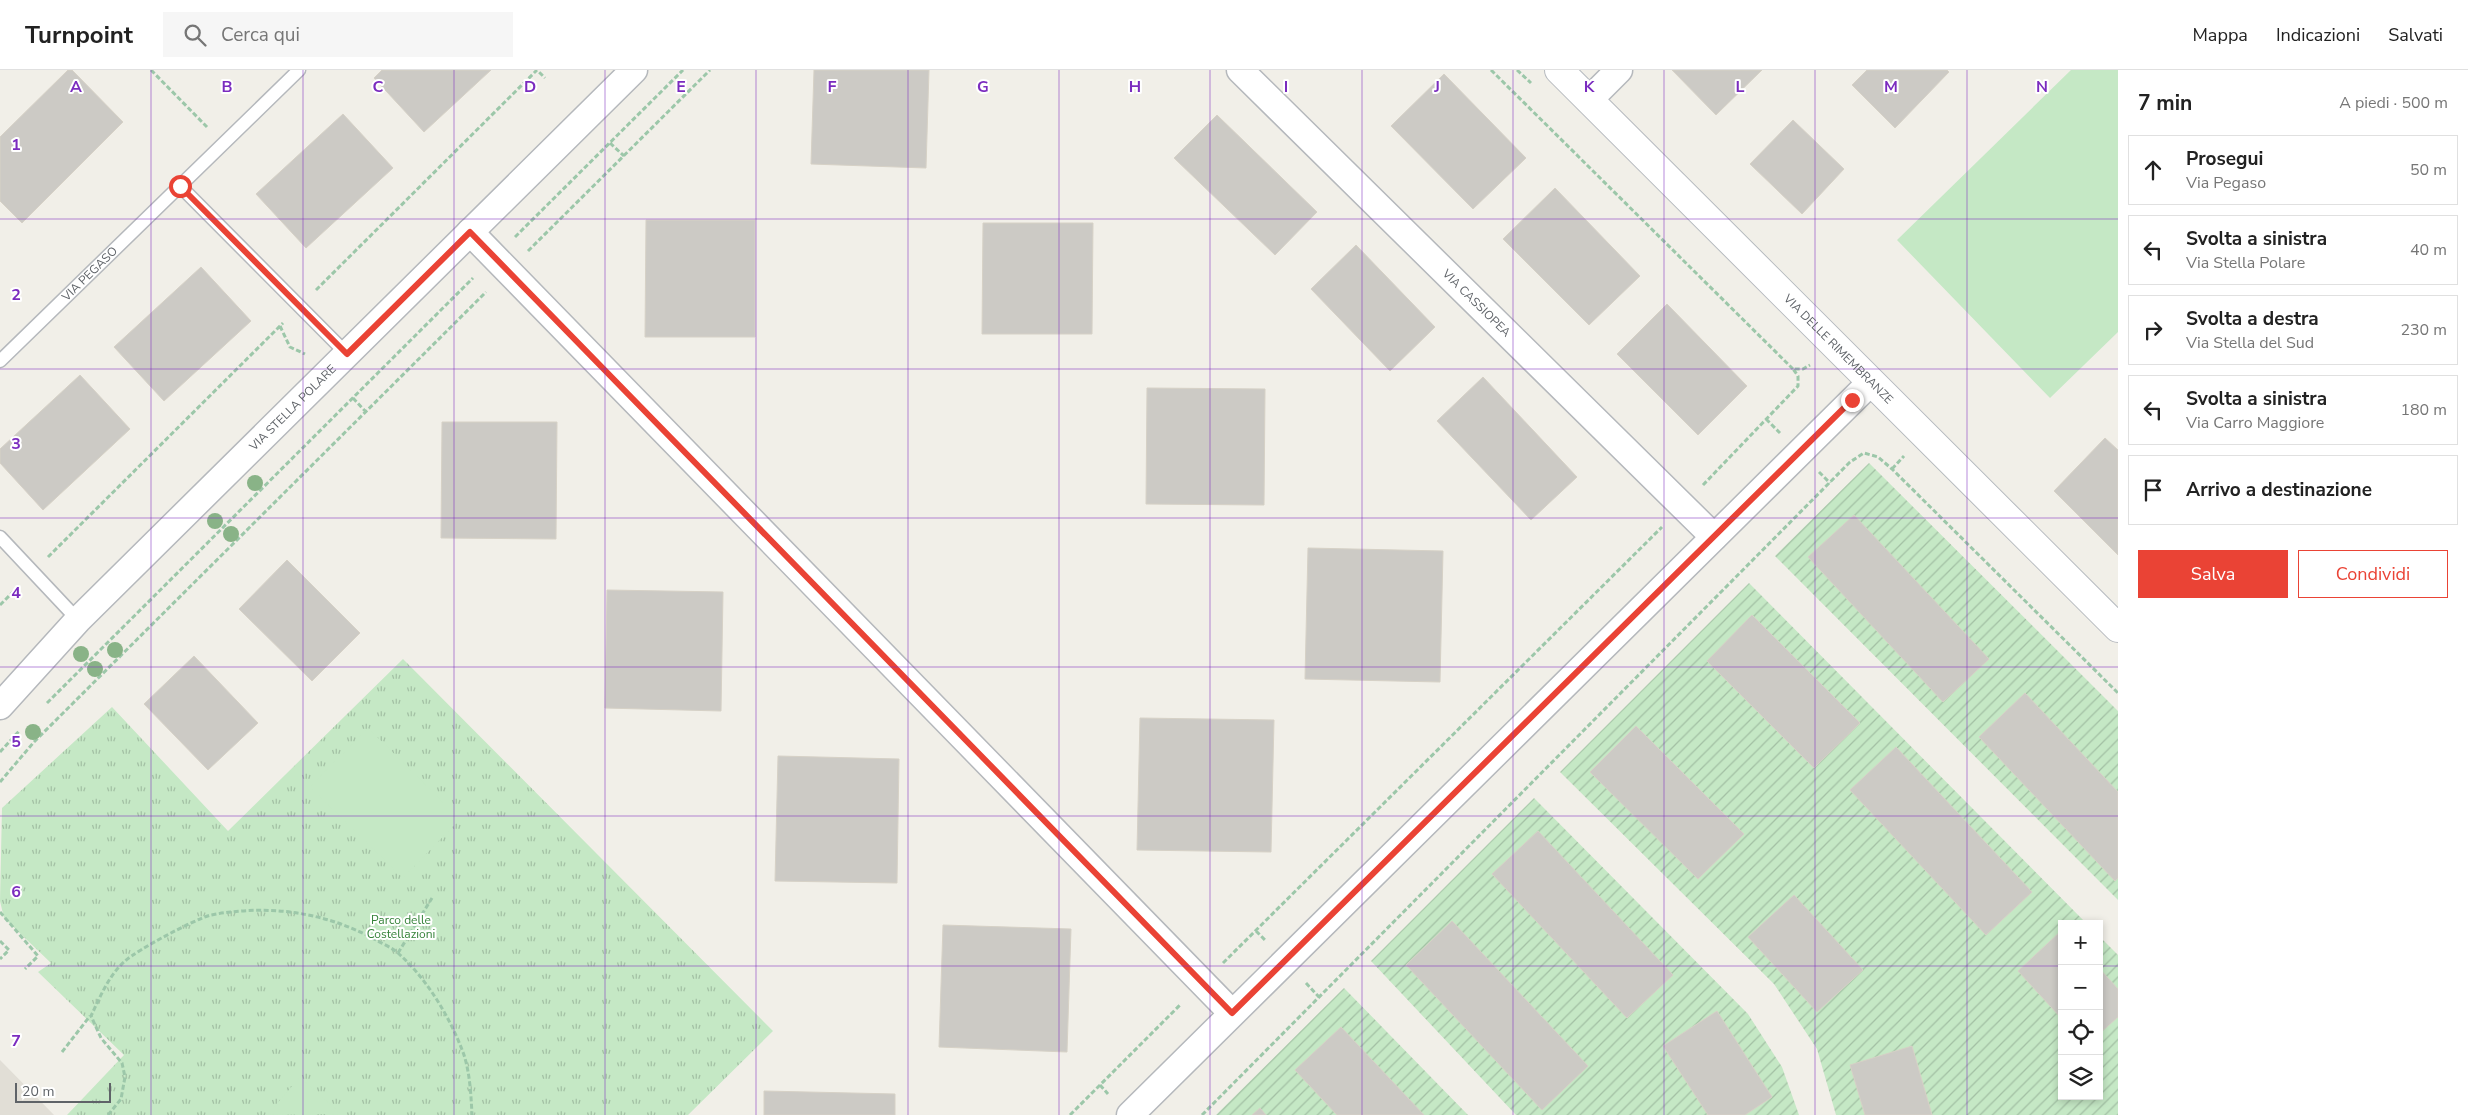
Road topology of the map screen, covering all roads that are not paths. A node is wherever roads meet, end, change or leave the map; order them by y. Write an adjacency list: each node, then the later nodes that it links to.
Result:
1 (299, 70): 7 (lane, VIA PEGASO)
2 (634, 70): 8 (street, VIA STELLA POLARE)
3 (1240, 70): 13 (street, VIA CASSIOPEA)
4 (1559, 70): 6 (street, VIA DELLE RIMEMBRANZE)
5 (1619, 70): 6 (street)
6 (1589, 100): 11 (street, VIA DELLE RIMEMBRANZE)
7 (180, 186): 9 (lane); 10 (lane, VIA PEGASO)
8 (470, 232): 9 (street, VIA STELLA POLARE); 18 (street)
9 (347, 354): 14 (street, VIA STELLA POLARE)
10 (0, 361)
11 (1871, 382): 13 (street); 15 (street, VIA DELLE RIMEMBRANZE)
12 (0, 537): 14 (lane)
13 (1714, 537): 18 (street)
14 (78, 620): 16 (street, VIA STELLA POLARE); 17 (street, VIA STELLA POLARE)
15 (2118, 628)
16 (0, 686)
17 (0, 706)
18 (1232, 1013): 19 (street)
19 (1130, 1115)

